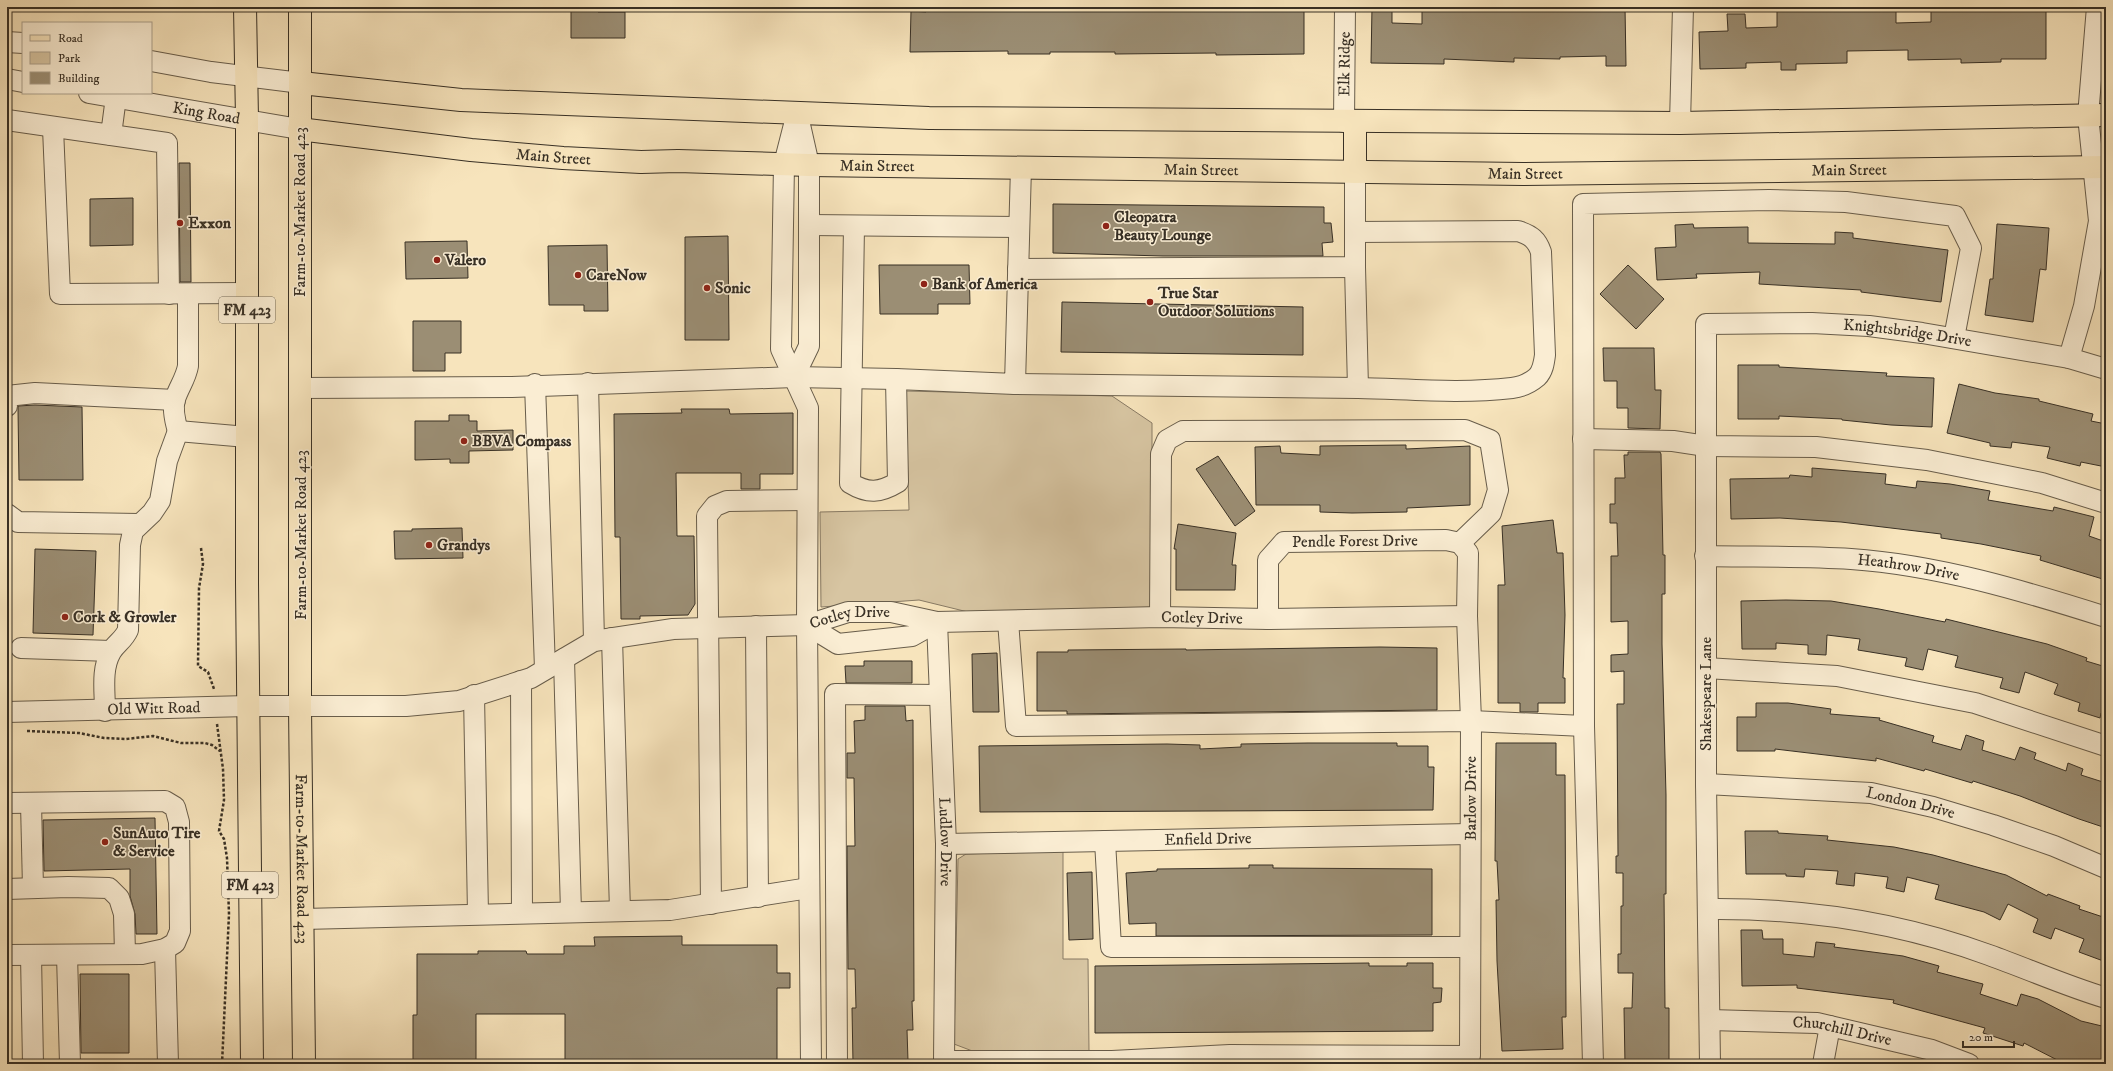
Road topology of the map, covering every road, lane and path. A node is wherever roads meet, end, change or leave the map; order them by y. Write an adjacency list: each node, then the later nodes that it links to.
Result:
1 (245, 7): 9 (main road, FM 423)
2 (300, 7): 12 (main road, Farm-to-Market Road 423)
3 (1345, 7): 19 (street, Elk Ridge)
4 (1683, 7): 20 (street)
5 (2098, 7): 16 (street)
6 (7, 42): 7 (street)
7 (22, 43)
8 (152, 61): 9 (street)
9 (246, 76): 12 (street); 17 (main road, FM 423)
10 (7, 79): 11 (street)
11 (22, 82)
12 (301, 83): 15 (main road); 22 (main road, Farm-to-Market Road 423)
13 (96, 94): 14 (street, King Road)
14 (116, 97): 17 (street, King Road); 23 (street)
15 (798, 113): 19 (main road); 24 (street); 25 (street)
16 (2097, 115): 20 (main road); 27 (street)
17 (247, 119): 22 (street, King Road); 35 (main road, FM 423)
18 (7, 120): 21 (street)
19 (1350, 122): 20 (main road); 28 (main road)
20 (1680, 123)
21 (54, 128): 23 (street); 36 (street)
22 (299, 129): 24 (main road, Main Street); 47 (main road, Farm-to-Market Road 423)
23 (111, 135): 36 (street)
24 (784, 164): 25 (main road, Main Street); 41 (street)
25 (809, 165): 26 (main road, Main Street); 29 (street)
26 (1021, 167): 28 (main road, Main Street); 31 (street)
27 (2099, 167): 28 (main road, Main Street); 39 (street)
28 (1355, 172): 32 (street)
29 (809, 225): 30 (street); 41 (street)
30 (854, 226): 31 (street); 42 (street)
31 (1019, 227): 34 (street)
32 (1355, 232): 33 (street); 48 (street)
33 (1355, 267): 34 (street); 48 (street)
34 (1018, 269): 46 (street)
35 (247, 293): 36 (street); 52 (main road, FM 423)
36 (178, 294): 49 (street)
37 (1706, 324): 38 (street, Knightsbridge Drive); 54 (street, Shakespeare Lane)
38 (1954, 338): 39 (street, Knightsbridge Drive); 53 (street)
39 (2069, 358): 40 (street, Knightsbridge Drive)
40 (2106, 369)
41 (794, 377): 42 (street); 44 (street); 55 (street)
42 (853, 378): 43 (street); 43 (street)
43 (896, 379): 46 (street)
44 (588, 383): 45 (street); 71 (street)
45 (536, 384): 47 (street); 76 (street)
46 (1015, 384): 48 (street)
47 (301, 388): 81 (main road, Farm-to-Market Road 423)
48 (1358, 388)
49 (175, 400): 50 (street); 51 (street)
50 (7, 406)
51 (178, 431): 52 (street); 58 (street)
52 (247, 437): 80 (main road, FM 423)
53 (1583, 439): 54 (street); 86 (street)
54 (1706, 446): 56 (street); 61 (street, Shakespeare Lane)
55 (807, 500): 68 (street); 70 (street)
56 (2106, 503)
57 (7, 514): 58 (street)
58 (139, 524): 73 (street)
59 (1460, 543): 62 (street, Barlow Drive); 63 (street); 65 (street, Pendle Forest Drive)
60 (201, 548): 82 (path)
61 (1705, 556): 64 (street, Heathrow Drive); 75 (street, Shakespeare Lane)
62 (1467, 616): 65 (street, Cotley Drive); 85 (street, Barlow Drive)
63 (1160, 617): 65 (street, Cotley Drive); 66 (street, Cotley Drive)
64 (2106, 617)
65 (1268, 618)
66 (1008, 621): 67 (street, Cotley Drive); 85 (street)
67 (937, 622): 68 (street, Cotley Drive); 68 (street, Cotley Drive); 79 (street, Ludlow Drive)
68 (807, 625): 69 (street); 98 (street)
69 (756, 626): 70 (street); 100 (street)
70 (708, 628): 71 (street); 101 (street)
71 (603, 640): 74 (street, Old Witt Road); 103 (street)
72 (21, 648): 73 (street)
73 (111, 652): 83 (street)
74 (564, 659): 76 (street, Old Witt Road); 104 (street)
75 (1706, 668): 88 (street); 90 (street, Shakespeare Lane)
76 (545, 670): 77 (street, Old Witt Road)
77 (521, 681): 78 (street, Old Witt Road); 105 (street)
78 (474, 695): 81 (street, Old Witt Road); 106 (street)
79 (940, 695): 95 (street, Ludlow Drive); 126 (street)
80 (248, 706): 81 (street, Old Witt Road); 82 (street, Old Witt Road); 123 (main road, FM 423)
81 (300, 706): 107 (main road, Farm-to-Market Road 423)
82 (216, 707): 83 (street, Old Witt Road); 89 (path)
83 (105, 711): 84 (street, Old Witt Road)
84 (7, 712)
85 (1471, 721): 86 (street); 93 (street, Barlow Drive)
86 (1584, 726): 127 (street)
87 (20, 731): 89 (path)
88 (2106, 746)
89 (221, 752): 122 (path)
90 (1706, 784): 96 (street, London Drive); 102 (street, Shakespeare Lane)
91 (7, 803): 92 (street)
92 (31, 803): 97 (street); 109 (street)
93 (1470, 834): 94 (street, Enfield Drive); 108 (street, Barlow Drive)
94 (1105, 841): 95 (street, Enfield Drive); 108 (street)
95 (946, 844): 118 (street, Ludlow Drive)
96 (2106, 868)
97 (33, 888): 99 (street); 110 (street)
98 (809, 888): 100 (street); 125 (street)
99 (7, 889)
100 (758, 897): 101 (street)
101 (711, 904): 103 (street)
102 (1708, 909): 114 (street); 115 (street, Shakespeare Lane)
103 (620, 911): 104 (street)
104 (571, 912): 105 (street)
105 (522, 913): 106 (street)
106 (478, 914): 107 (street)
107 (303, 919): 124 (main road, Farm-to-Market Road 423)
108 (1470, 947): 117 (street, Barlow Drive)
109 (165, 949): 110 (street); 121 (street)
110 (125, 954): 113 (street)
111 (7, 955): 112 (street)
112 (31, 955): 113 (street); 119 (street)
113 (67, 955): 120 (street)
114 (2106, 998)
115 (1710, 1020): 116 (street, Churchill Drive); 128 (street, Shakespeare Lane)
116 (1830, 1026): 129 (street); 130 (street, Churchill Drive)
117 (1231, 1060): 118 (street)
118 (1162, 1061)
119 (33, 1064)
120 (70, 1064)
121 (168, 1064)
122 (222, 1064)
123 (252, 1064)
124 (304, 1064)
125 (810, 1064)
126 (837, 1064)
127 (1593, 1064)
128 (1710, 1064)
129 (1823, 1064)
130 (1968, 1064)

